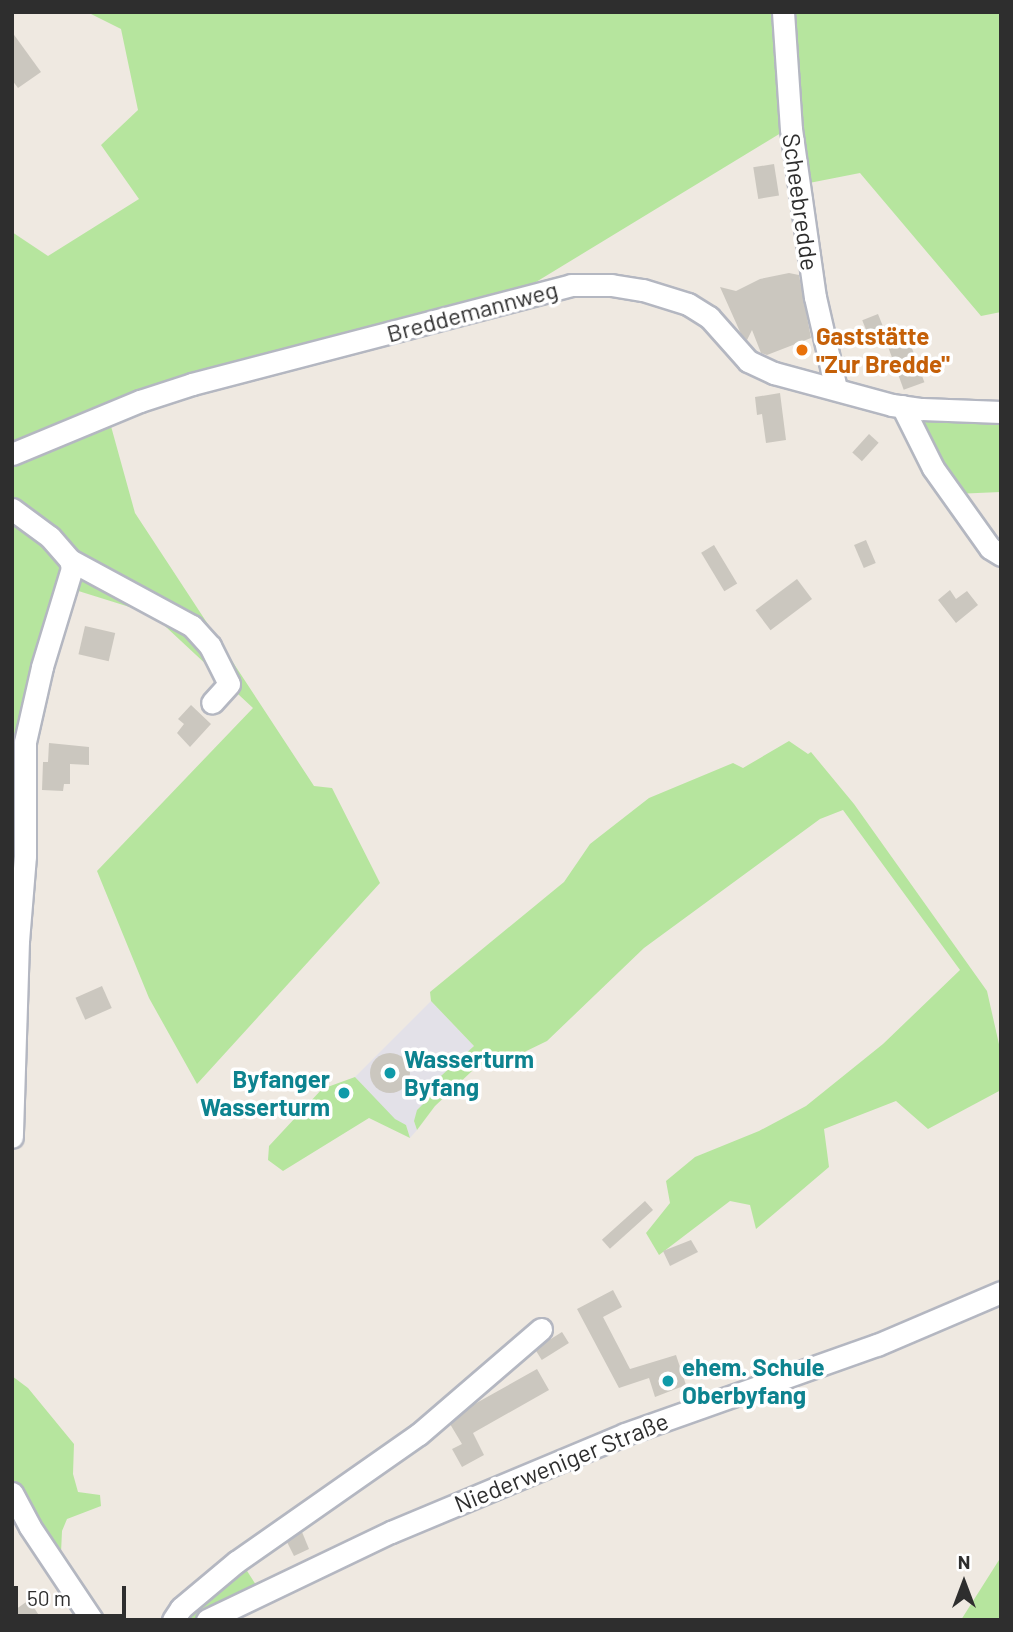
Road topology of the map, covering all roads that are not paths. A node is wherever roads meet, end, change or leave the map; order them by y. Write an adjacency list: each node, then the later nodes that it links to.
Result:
1 (783, 12): 2 (street, Scheebredde)
2 (836, 389): 3 (street, Breddemannweg); 5 (street, Breddemannweg)
3 (902, 407): 4 (street, Breddemannweg); 7 (street)
4 (1001, 412)
5 (12, 454)
6 (12, 509): 8 (street)
7 (1001, 555)
8 (70, 559): 9 (street); 10 (street)
9 (212, 703)
10 (12, 1137)
11 (1001, 1292): 16 (street, Niederweniger Straße)
12 (541, 1329): 15 (street)
13 (12, 1493): 14 (street)
14 (92, 1620)
15 (173, 1620)
16 (207, 1620)

